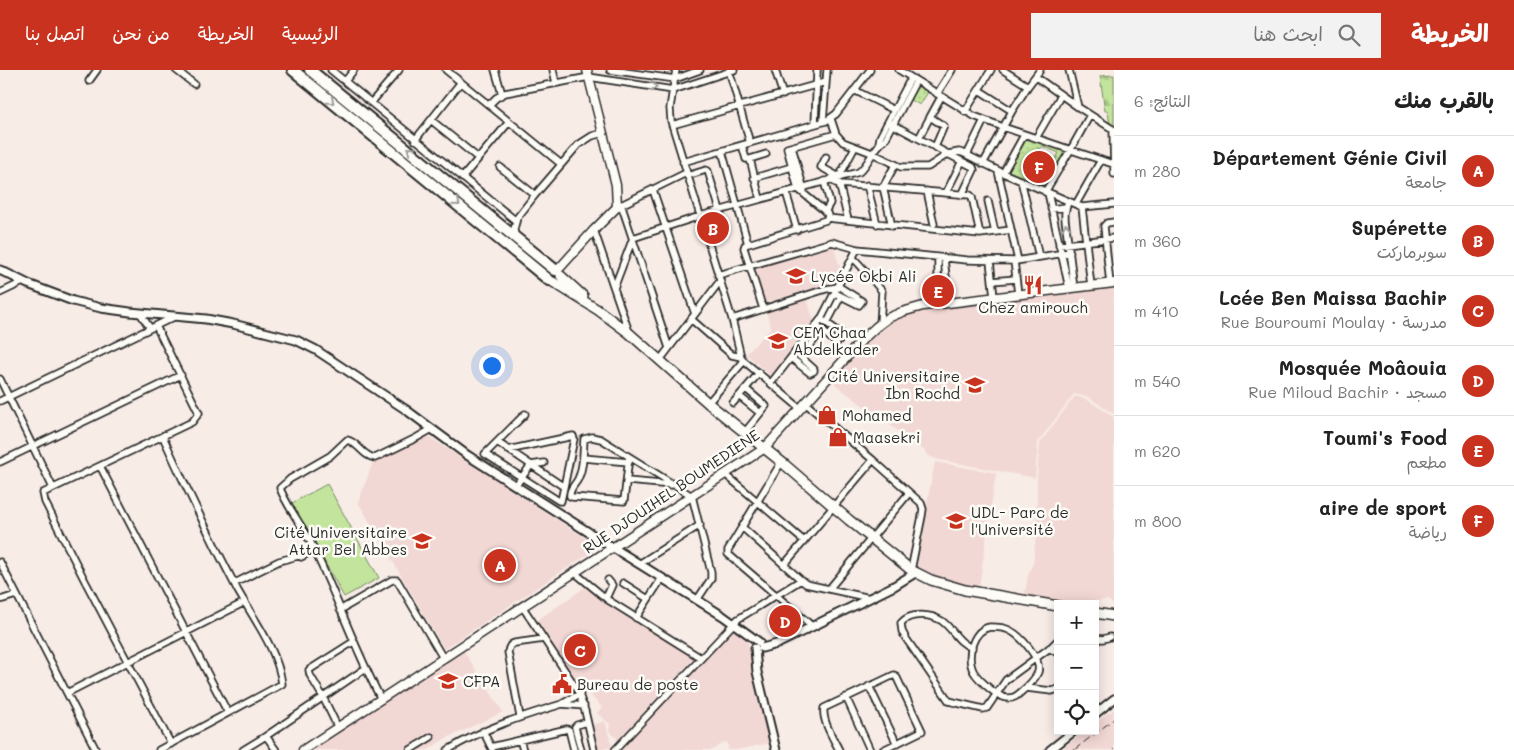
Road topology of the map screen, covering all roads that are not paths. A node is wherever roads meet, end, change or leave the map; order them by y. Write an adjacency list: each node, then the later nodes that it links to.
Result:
1 (97, 70): 30 (street)
2 (176, 70): 35 (street)
3 (293, 70): 156 (highway, one-way to 156)
4 (310, 70): 134 (highway, one-way to 4)
5 (331, 70): 31 (street)
6 (354, 70): 31 (street)
7 (399, 70): 46 (street)
8 (446, 70): 32 (street)
9 (495, 70): 41 (street)
10 (552, 70): 34 (street)
11 (610, 70): 29 (street)
12 (676, 70): 29 (street)
13 (700, 70): 29 (street)
14 (775, 70): 42 (street)
15 (817, 70): 36 (street)
16 (828, 70): 33 (street)
17 (870, 70): 39 (street)
18 (900, 70): 28 (street)
19 (912, 70): 28 (street)
20 (952, 70): 43 (street)
21 (991, 70): 40 (street)
22 (1003, 70): 37 (street)
23 (1040, 70): 27 (street)
24 (1069, 70): 49 (street)
25 (731, 71): 38 (street); 48 (street)
26 (588, 74): 34 (street); 38 (street, one-way to 38); 65 (main road)
27 (1036, 77): 37 (street); 44 (street)
28 (912, 78): 43 (street); 45 (street)
29 (675, 79): 38 (street)
30 (89, 81)
31 (345, 81): 46 (street)
32 (461, 82): 47 (street); 56 (street)
33 (826, 82): 36 (street); 59 (street)
34 (556, 83): 41 (street)
35 (194, 84)
36 (816, 85): 42 (street); 60 (street)
37 (1028, 86): 51 (street)
38 (673, 90): 62 (street)
39 (854, 90): 50 (street); 55 (street)
40 (979, 90): 51 (street); 52 (street)
41 (502, 94): 47 (street)
42 (782, 95): 48 (street)
43 (939, 95): 52 (street); 54 (street)
44 (1061, 96): 49 (street); 69 (street)
45 (903, 100): 50 (street); 61 (street)
46 (371, 103): 70 (street)
47 (489, 105): 58 (street)
48 (740, 107): 62 (street); 71 (street)
49 (1078, 107): 53 (street)
50 (894, 110): 61 (street)
51 (1012, 111): 63 (street)
52 (965, 112): 57 (street)
53 (1090, 115): 64 (street); 75 (street)
54 (930, 117): 68 (street); 74 (street)
55 (831, 119): 59 (street); 66 (street)
56 (431, 120): 70 (street); 81 (street)
57 (984, 120): 63 (street); 80 (street)
58 (509, 122): 81 (street); 87 (street)
59 (823, 122): 60 (street)
60 (815, 124): 71 (street)
61 (890, 124): 68 (street); 78 (street)
62 (672, 125): 86 (street)
63 (1003, 127): 67 (street); 88 (street)
64 (1114, 130): 89 (street)
65 (603, 133): 87 (street); 115 (main road)
66 (836, 134): 73 (street); 91 (street)
67 (1024, 135): 69 (street); 93 (street)
68 (918, 138): 74 (street)
69 (1036, 138): 75 (street)
70 (415, 140): 96 (street)
71 (750, 143): 72 (street)
72 (742, 145): 76 (street); 83 (street)
73 (854, 147): 78 (street); 98 (street)
74 (935, 147): 79 (street)
75 (1071, 149): 84 (street); 107 (street)
76 (722, 151): 86 (street); 116 (street)
77 (766, 154): 83 (street)
78 (872, 154): 90 (street); 98 (street)
79 (948, 154): 80 (street); 85 (street); 90 (street)
80 (967, 156): 88 (street)
81 (478, 158): 96 (street)
82 (826, 158): 98 (street)
83 (750, 159): 97 (street)
84 (1101, 160): 89 (street); 117 (street)
85 (962, 161): 108 (street); 110 (street)
86 (683, 162): 94 (street)
87 (561, 164): 109 (street)
88 (983, 164): 93 (street)
89 (1113, 164): 95 (street)
90 (895, 165): 102 (street)
91 (795, 166): 97 (street); 103 (street)
92 (500, 167): 109 (street)
93 (1000, 172): 99 (street); 131 (street)
94 (687, 174): 104 (street); 119 (street); 121 (street)
95 (1114, 174)
96 (462, 178): 123 (street)
97 (754, 178): 111 (street)
98 (839, 180): 100 (street); 101 (street); 122 (street)
99 (1021, 180): 107 (street); 145 (street)
100 (824, 181): 103 (street); 120 (street)
101 (867, 185): 102 (street); 125 (street)
102 (883, 187): 106 (street); 127 (street)
103 (801, 188): 105 (street); 120 (street)
104 (653, 190): 115 (street); 128 (street)
105 (786, 192): 111 (street); 130 (street)
106 (927, 192): 108 (street); 126 (street)
107 (1046, 192): 113 (street); 118 (street)
108 (946, 193): 110 (street)
109 (535, 195): 123 (street)
110 (962, 195): 133 (street)
111 (760, 199): 116 (street)
112 (988, 201): 132 (street)
113 (1067, 204): 117 (street); 118 (street); 139 (street, one-way to 113)
114 (1114, 204): 117 (street)
115 (619, 206): 129 (main road); 135 (street)
116 (738, 206): 119 (street); 140 (street)
117 (1079, 206): 138 (street)
118 (1051, 209): 141 (street)
119 (720, 210): 121 (street)
120 (826, 215): 122 (street); 130 (street)
121 (700, 216): 128 (street); 154 (street)
122 (848, 220): 125 (street)
123 (516, 221): 134 (street)
124 (1114, 222): 136 (street)
125 (877, 224): 127 (street)
126 (934, 224)
127 (892, 226): 133 (street)
128 (665, 227): 135 (street); 173 (street)
129 (594, 230): 153 (main road); 161 (street)
130 (797, 230): 140 (street)
131 (1011, 230): 132 (street); 150 (street)
132 (995, 232): 133 (street)
133 (980, 234)
134 (515, 237): 153 (highway)
135 (633, 238): 161 (street); 182 (street)
136 (1105, 238): 137 (street); 138 (street); 148 (street)
137 (1114, 238)
138 (1085, 240): 139 (street); 160 (street)
139 (1068, 243): 141 (street); 143 (street)
140 (748, 244): 151 (street)
141 (1059, 245): 144 (street)
142 (858, 249): 146 (street); 147 (street); 151 (street)
143 (1070, 252): 144 (street); 162 (street)
144 (1061, 253): 145 (street); 162 (street)
145 (1039, 257): 150 (street)
146 (853, 258): 163 (street); 177 (street)
147 (941, 258): 149 (street); 167 (street); 168 (street)
148 (1111, 259): 159 (street)
149 (990, 261): 150 (street); 157 (street)
150 (1016, 261): 155 (street)
151 (750, 266): 154 (street); 169 (street)
152 (0, 270): 158 (street)
153 (559, 271): 156 (main road); 170 (main road)
154 (719, 278): 173 (street); 174 (street)
155 (1016, 279): 157 (street); 165 (street)
156 (551, 281): 170 (main road)
157 (992, 281): 166 (street)
158 (23, 282): 164 (street); 171 (street)
159 (1112, 283): 160 (main road, RUE DJOUIHEL BOUMEDIENE)
160 (1090, 286): 162 (main road, RUE DJOUIHEL BOUMEDIENE)
161 (614, 288): 181 (street)
162 (1072, 288): 165 (main road, RUE DJOUIHEL BOUMEDIENE)
163 (838, 290): 169 (street); 175 (street); 176 (street)
164 (0, 293)
165 (1018, 294): 166 (main road, RUE DJOUIHEL BOUMEDIENE)
166 (994, 297): 167 (main road, RUE DJOUIHEL BOUMEDIENE)
167 (949, 302): 168 (main road, RUE DJOUIHEL BOUMEDIENE)
168 (938, 304): 177 (main road, RUE DJOUIHEL BOUMEDIENE)
169 (763, 309): 174 (street)
170 (598, 310): 181 (main road)
171 (140, 313): 172 (street); 179 (street)
172 (176, 316): 179 (street); 200 (street)
173 (693, 317): 182 (street); 185 (street)
174 (732, 319): 185 (street)
175 (821, 320): 176 (street); 178 (street)
176 (827, 323): 180 (street)
177 (880, 324): 197 (main road, RUE DJOUIHEL BOUMEDIENE)
178 (816, 325): 180 (street); 183 (street)
179 (153, 327): 188 (street); 193 (street)
180 (822, 330): 184 (street)
181 (629, 333): 186 (main road)
182 (669, 348): 186 (street)
183 (793, 355): 184 (street); 184 (street); 190 (street)
184 (801, 357)
185 (743, 359): 187 (street); 195 (street)
186 (660, 360): 195 (main road)
187 (759, 373): 190 (street); 191 (street)
188 (181, 375): 202 (street); 204 (street)
189 (0, 379): 193 (street)
190 (771, 384): 197 (street)
191 (746, 388): 192 (street); 198 (street)
192 (739, 396): 196 (street); 198 (street)
193 (8, 397): 194 (street); 204 (street)
194 (0, 401)
195 (708, 402): 201 (main road)
196 (733, 402)
197 (803, 406): 205 (main road, RUE DJOUIHEL BOUMEDIENE); 209 (street)
198 (760, 413): 201 (street)
199 (525, 414): 203 (street)
200 (432, 429): 218 (street); 231 (street)
201 (745, 432): 205 (main road)
202 (164, 435): 214 (street); 240 (street)
203 (496, 442): 206 (street); 216 (street)
204 (32, 446): 210 (street); 221 (street)
205 (766, 448): 211 (main road); 215 (main road, RUE DJOUIHEL BOUMEDIENE)
206 (508, 450): 213 (street); 220 (street)
207 (582, 458): 208 (street); 208 (street); 217 (street)
208 (629, 459): 217 (street); 219 (street)
209 (873, 460): 222 (street); 225 (street)
210 (0, 462)
211 (782, 462): 224 (street); 225 (main road)
212 (544, 463): 213 (street)
213 (531, 465): 216 (street); 220 (street)
214 (100, 466): 221 (street); 259 (street)
215 (725, 474): 223 (main road, RUE DJOUIHEL BOUMEDIENE); 224 (street)
216 (522, 478): 218 (street); 220 (street)
217 (627, 481): 219 (street)
218 (516, 485): 230 (street)
219 (674, 485): 223 (street)
220 (564, 487)
221 (53, 488): 272 (street)
222 (909, 493): 228 (street); 235 (street)
223 (692, 496): 226 (street); 230 (main road, RUE DJOUIHEL BOUMEDIENE)
224 (757, 501): 227 (street); 229 (street)
225 (833, 507): 228 (main road); 229 (street)
226 (700, 525): 233 (street); 249 (street)
227 (742, 527): 234 (street); 244 (street)
228 (871, 538): 235 (main road); 242 (street)
229 (804, 541): 234 (street)
230 (612, 547): 233 (street); 236 (main road, RUE DJOUIHEL BOUMEDIENE)
231 (314, 550): 240 (street); 253 (street)
232 (0, 562): 243 (street)
233 (639, 564): 237 (street)
234 (784, 565): 239 (street)
235 (913, 571): 246 (street); 251 (main road)
236 (574, 572): 245 (street); 252 (main road, RUE DJOUIHEL BOUMEDIENE)
237 (662, 578): 247 (street); 249 (street)
238 (608, 580): 245 (street)
239 (801, 580): 242 (street); 244 (street)
240 (235, 583): 250 (street)
241 (623, 583): 247 (street)
242 (829, 589): 246 (street)
243 (16, 595): 248 (street); 277 (street)
244 (776, 596): 257 (street); 258 (street)
245 (606, 598): 256 (street)
246 (870, 598): 258 (street)
247 (648, 599): 256 (street)
248 (0, 600)
249 (697, 600): 257 (street)
250 (245, 602): 259 (street); 287 (street)
251 (1054, 605)
252 (522, 606): 262 (street); 269 (main road, RUE DJOUIHEL BOUMEDIENE)
253 (340, 610): 263 (street); 269 (street)
254 (1099, 614): 255 (main road)
255 (1114, 616)
256 (636, 618): 270 (street)
257 (734, 624): 265 (street); 270 (street)
258 (812, 626): 265 (street)
259 (186, 632): 272 (street); 287 (street)
260 (1110, 637): 261 (street)
261 (1099, 638)
262 (544, 639): 279 (street); 288 (street)
263 (353, 642): 273 (street); 280 (street)
264 (1054, 644): 267 (street)
265 (759, 646): 311 (street)
266 (972, 648): 271 (street); 278 (street); 278 (street)
267 (1049, 648): 268 (street); 271 (street)
268 (1054, 651)
269 (443, 658): 282 (main road, RUE DJOUIHEL BOUMEDIENE)
270 (701, 658): 310 (street)
271 (1036, 658): 275 (street); 278 (street)
272 (127, 662): 277 (street); 296 (street)
273 (366, 668): 280 (street); 282 (street)
274 (870, 686): 281 (street); 297 (street); 297 (street)
275 (1026, 688): 276 (street); 278 (street)
276 (1055, 690)
277 (67, 693): 300 (street)
278 (996, 693)
279 (580, 694): 284 (street); 285 (street)
280 (323, 697): 290 (street); 293 (street)
281 (846, 697): 312 (street); 313 (street)
282 (381, 699): 290 (main road, RUE DJOUIHEL BOUMEDIENE)
283 (1114, 699): 286 (street)
284 (562, 704): 285 (street); 288 (street)
285 (584, 706): 289 (street)
286 (1099, 711)
287 (228, 713): 296 (street)
288 (520, 717): 291 (street)
289 (587, 722): 308 (street); 309 (street)
290 (338, 728): 304 (main road, RUE DJOUIHEL BOUMEDIENE)
291 (483, 731): 298 (street); 299 (street)
292 (1069, 735): 315 (street)
293 (266, 736): 302 (street); 303 (street)
294 (431, 736): 305 (street)
295 (520, 740): 299 (street); 306 (street); 307 (street)
296 (171, 744): 301 (street)
297 (896, 744): 314 (street)
298 (450, 749)
299 (492, 749)
300 (96, 750)
301 (159, 750)
302 (243, 750)
303 (276, 750)
304 (303, 750)
305 (410, 750)
306 (523, 750)
307 (574, 750)
308 (581, 750)
309 (594, 750)
310 (615, 750)
311 (776, 750)
312 (839, 750)
313 (870, 750)
314 (883, 750)
315 (1050, 750)

